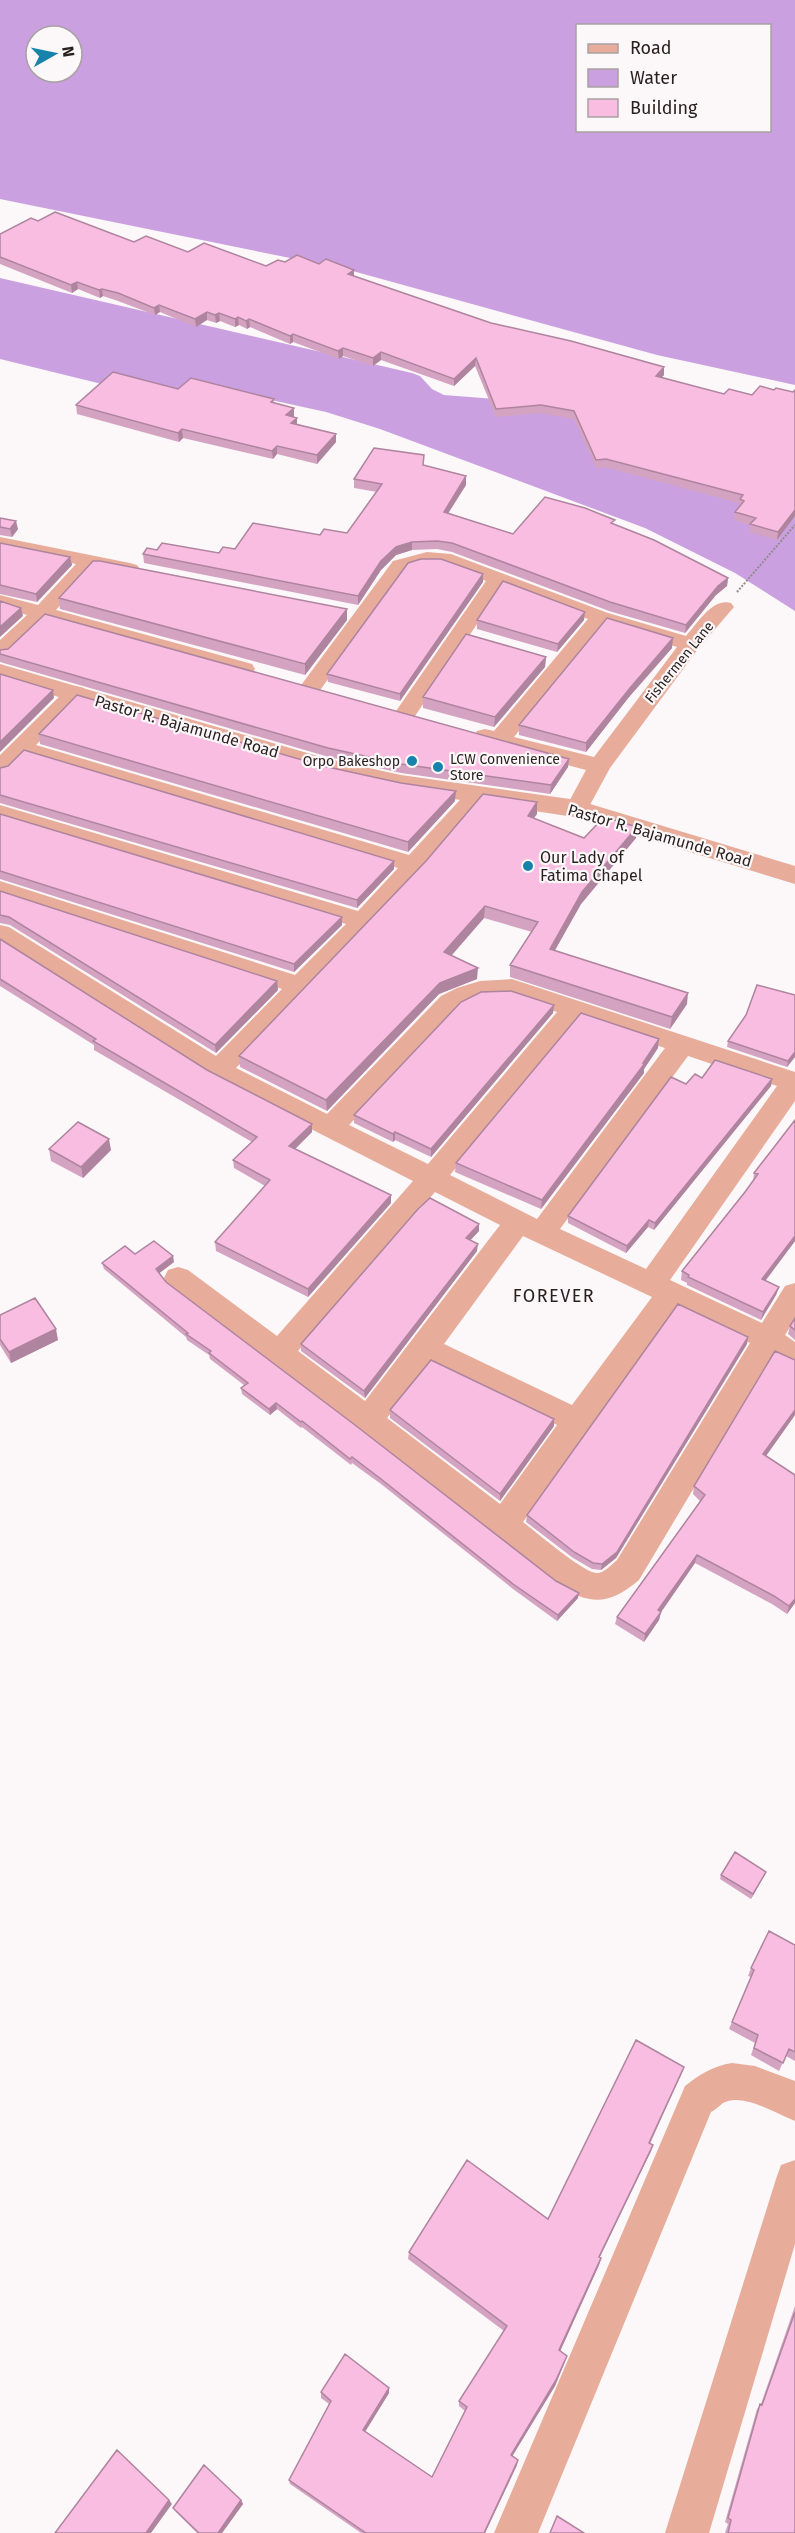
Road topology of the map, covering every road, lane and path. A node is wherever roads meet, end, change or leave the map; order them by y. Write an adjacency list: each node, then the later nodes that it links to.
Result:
1 (795, 525): 7 (path, Fishermen Lane)
2 (0, 543): 3 (street)
3 (90, 561): 4 (street); 9 (street)
4 (147, 572)
5 (499, 577): 10 (street); 11 (street); 12 (street)
6 (0, 601): 9 (street)
7 (724, 607): 14 (street, Fishermen Lane)
8 (340, 609): 10 (street)
9 (43, 612): 15 (street); 19 (street)
10 (363, 614): 21 (street)
11 (601, 617): 14 (street); 17 (street)
12 (459, 633): 13 (street); 24 (street)
13 (482, 639)
14 (690, 644): 28 (street, Fishermen Lane)
15 (0, 651)
16 (539, 656): 17 (street)
17 (562, 663): 26 (street)
18 (0, 672): 22 (street, Pastor R. Bajamunde Road)
19 (266, 675)
20 (288, 682): 21 (street)
21 (310, 688): 23 (street)
22 (76, 693): 27 (street); 30 (street, Pastor R. Bajamunde Road)
23 (332, 694)
24 (384, 709)
25 (468, 731): 26 (street)
26 (499, 740): 28 (street)
27 (21, 748): 29 (street); 33 (street)
28 (598, 766): 31 (street, Fishermen Lane)
29 (0, 768)
30 (478, 794): 31 (street, Pastor R. Bajamunde Road); 33 (street)
31 (577, 809): 34 (street, Pastor R. Bajamunde Road)
32 (0, 812): 36 (street)
33 (416, 865): 36 (street)
34 (795, 875)
35 (0, 889): 38 (street)
36 (363, 921): 38 (street)
37 (0, 933): 41 (street)
38 (301, 986): 41 (street)
39 (574, 1009): 40 (street); 43 (street); 44 (street)
40 (681, 1046): 42 (street); 45 (street)
41 (218, 1070): 43 (street)
42 (795, 1082): 47 (street)
43 (330, 1128): 44 (street)
44 (431, 1179): 45 (street); 51 (street)
45 (531, 1227): 47 (street); 50 (street)
46 (178, 1278): 51 (street)
47 (660, 1289): 49 (street); 54 (street)
48 (795, 1294): 49 (street)
49 (767, 1338): 52 (street); 55 (street)
50 (425, 1348): 53 (street); 54 (street)
51 (279, 1353): 53 (street)
52 (795, 1357)
53 (368, 1420): 55 (street)
54 (577, 1421): 55 (street)
55 (503, 1524)
56 (795, 2102): 58 (street)
57 (795, 2179): 59 (street)
58 (516, 2533)
59 (687, 2533)

